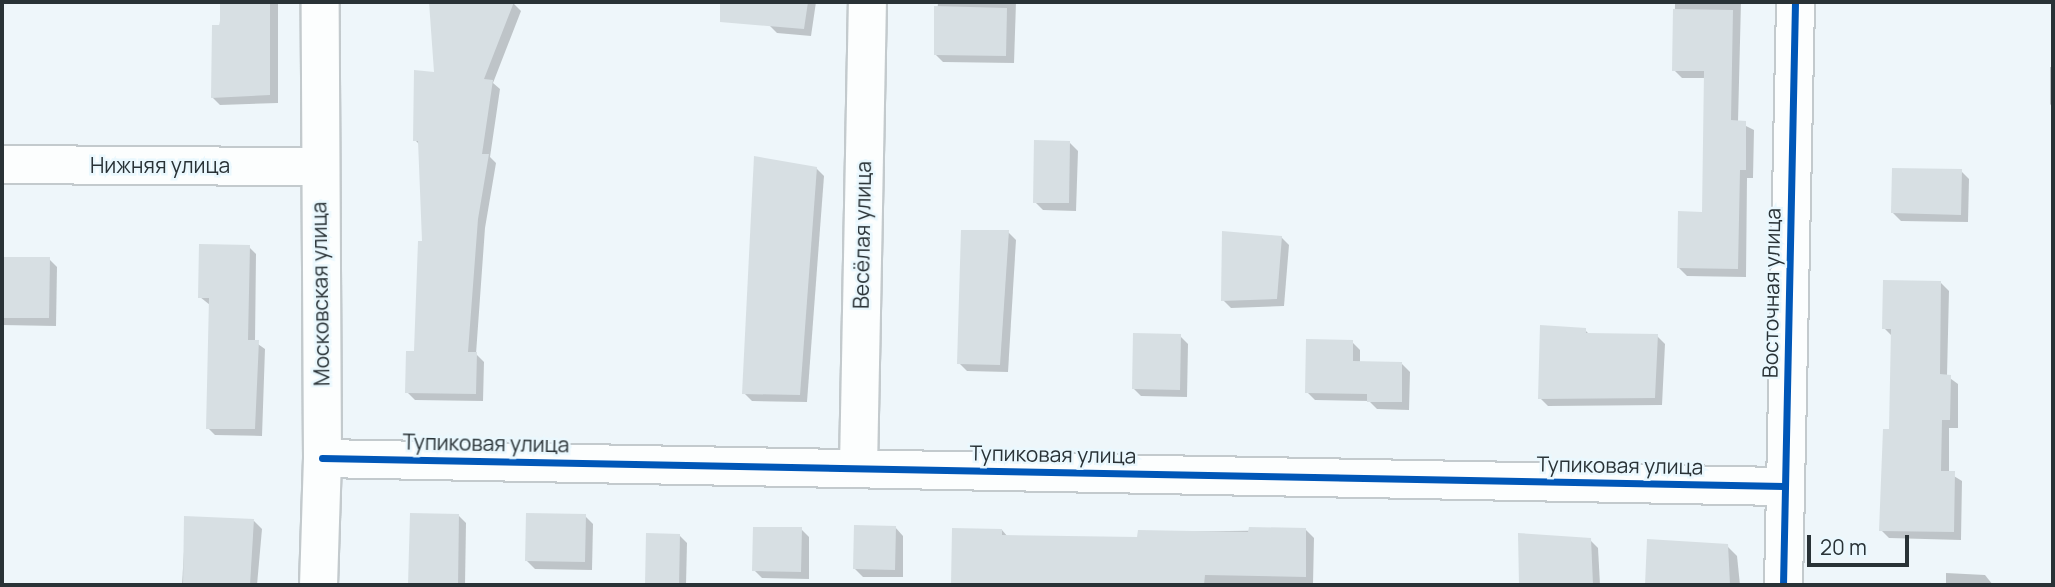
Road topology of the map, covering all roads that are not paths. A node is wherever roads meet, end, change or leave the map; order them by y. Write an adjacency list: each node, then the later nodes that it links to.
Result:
1 (320, 2): 5 (street, Московская улица)
2 (867, 2): 7 (street, Весёлая улица)
3 (1795, 2): 8 (street, Восточная улица)
4 (2, 164): 5 (street, Нижняя улица)
5 (318, 166): 6 (street, Московская улица)
6 (322, 458): 7 (street, Тупиковая улица); 9 (street, Московская улица)
7 (858, 467): 8 (street, Тупиковая улица)
8 (1784, 486): 10 (street, Восточная улица)
9 (317, 585)
10 (1783, 585)

